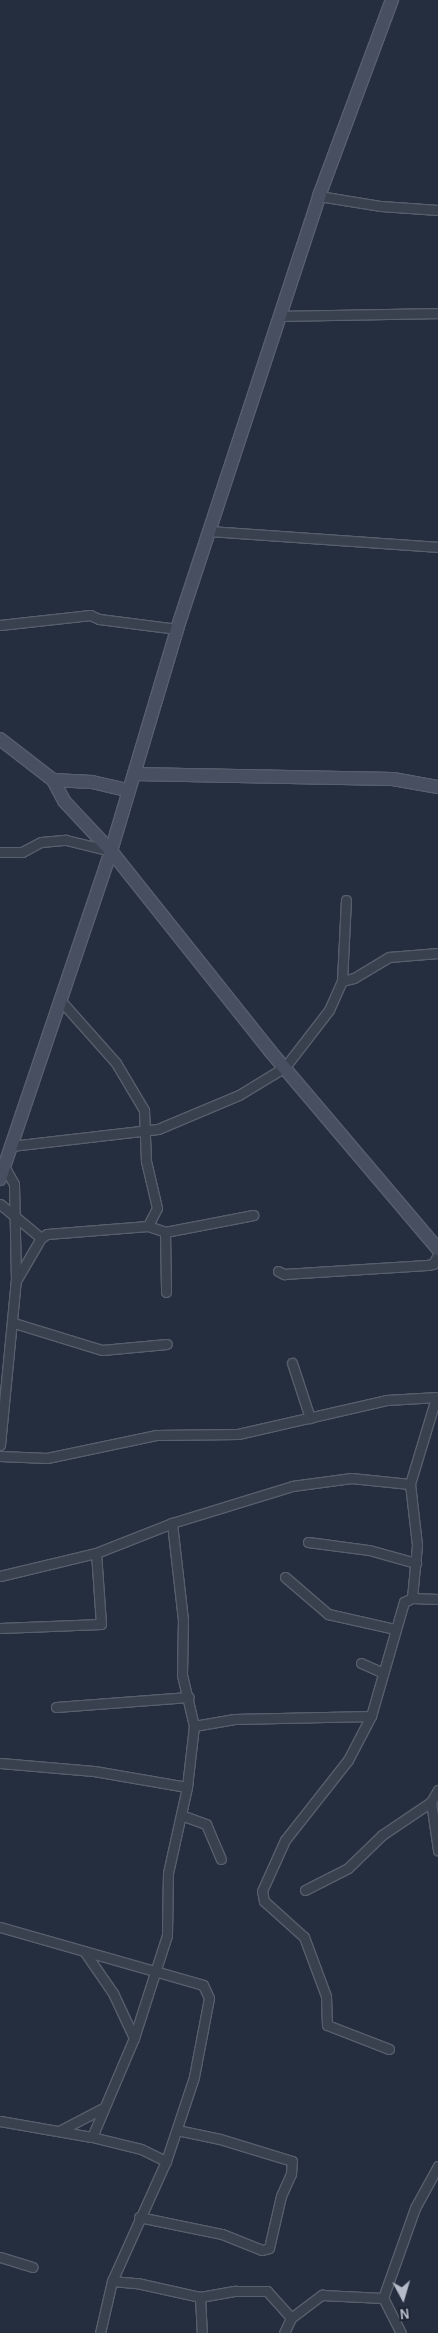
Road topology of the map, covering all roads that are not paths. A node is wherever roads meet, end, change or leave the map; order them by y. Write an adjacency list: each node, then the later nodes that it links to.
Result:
1 (392, 0): 2 (street)
2 (319, 196): 3 (street); 5 (street)
3 (438, 210)
4 (438, 313): 5 (street)
5 (281, 316): 6 (street)
6 (210, 531): 7 (street); 9 (street)
7 (438, 547)
8 (0, 625): 9 (street)
9 (177, 629): 11 (street)
10 (0, 739): 12 (street)
11 (134, 774): 13 (street); 14 (street)
12 (53, 780): 14 (street); 15 (street)
13 (438, 787)
14 (128, 790): 15 (street)
15 (111, 850): 16 (street); 20 (street); 21 (street)
16 (0, 852)
17 (346, 900): 19 (street)
18 (438, 953): 19 (street)
19 (342, 981): 21 (street)
20 (61, 1001): 22 (street); 23 (street)
21 (285, 1066): 22 (street); 32 (street)
22 (144, 1131): 23 (street); 29 (street)
23 (11, 1146): 24 (street)
24 (4, 1166): 25 (street); 28 (street)
25 (0, 1179)
26 (0, 1204): 28 (street)
27 (253, 1215): 30 (street)
28 (16, 1217): 31 (street); 35 (street)
29 (148, 1226): 30 (street); 31 (street)
30 (165, 1232): 36 (street)
31 (41, 1238): 35 (street)
32 (438, 1250)
33 (438, 1255): 34 (street)
34 (278, 1271)
35 (16, 1280): 37 (street)
36 (166, 1292)
37 (14, 1323): 38 (street); 42 (street)
38 (167, 1344)
39 (292, 1363): 41 (street)
40 (437, 1397): 41 (street); 44 (street)
41 (310, 1418): 43 (street)
42 (0, 1445)
43 (0, 1456)
44 (410, 1484): 45 (street); 48 (street)
45 (172, 1523): 47 (street); 57 (street)
46 (308, 1542): 48 (street)
47 (96, 1553): 49 (street); 53 (street)
48 (416, 1563): 51 (street)
49 (0, 1576)
50 (285, 1577): 54 (street)
51 (412, 1598): 52 (street); 54 (street)
52 (438, 1599)
53 (0, 1628)
54 (395, 1629): 56 (street)
55 (361, 1663): 56 (street)
56 (383, 1673): 59 (street)
57 (189, 1697): 58 (street); 60 (street)
58 (56, 1707)
59 (370, 1716): 60 (street); 73 (street)
60 (194, 1726): 62 (street)
61 (0, 1763): 62 (street)
62 (187, 1787): 65 (street)
63 (438, 1790): 64 (street)
64 (431, 1802): 66 (street); 68 (street)
65 (181, 1815): 67 (street); 71 (street)
66 (438, 1850)
67 (221, 1859)
68 (305, 1890)
69 (0, 1926): 70 (street)
70 (84, 1951): 71 (street); 72 (street)
71 (156, 1971): 72 (street); 77 (street)
72 (134, 2038): 74 (street)
73 (389, 2049)
74 (102, 2108): 76 (street); 78 (street)
75 (0, 2121): 76 (street)
76 (59, 2130): 78 (street)
77 (177, 2130): 79 (street); 81 (street)
78 (92, 2137): 79 (street)
79 (166, 2161): 81 (street)
80 (438, 2166): 86 (street)
81 (139, 2217): 84 (street)
82 (0, 2257): 83 (street)
83 (32, 2267)
84 (112, 2281): 85 (street); 88 (street)
85 (200, 2297): 87 (street); 89 (street)
86 (384, 2298): 87 (street); 91 (street)
87 (292, 2318): 90 (street)
88 (100, 2333)
89 (202, 2333)
90 (284, 2333)
91 (401, 2333)

